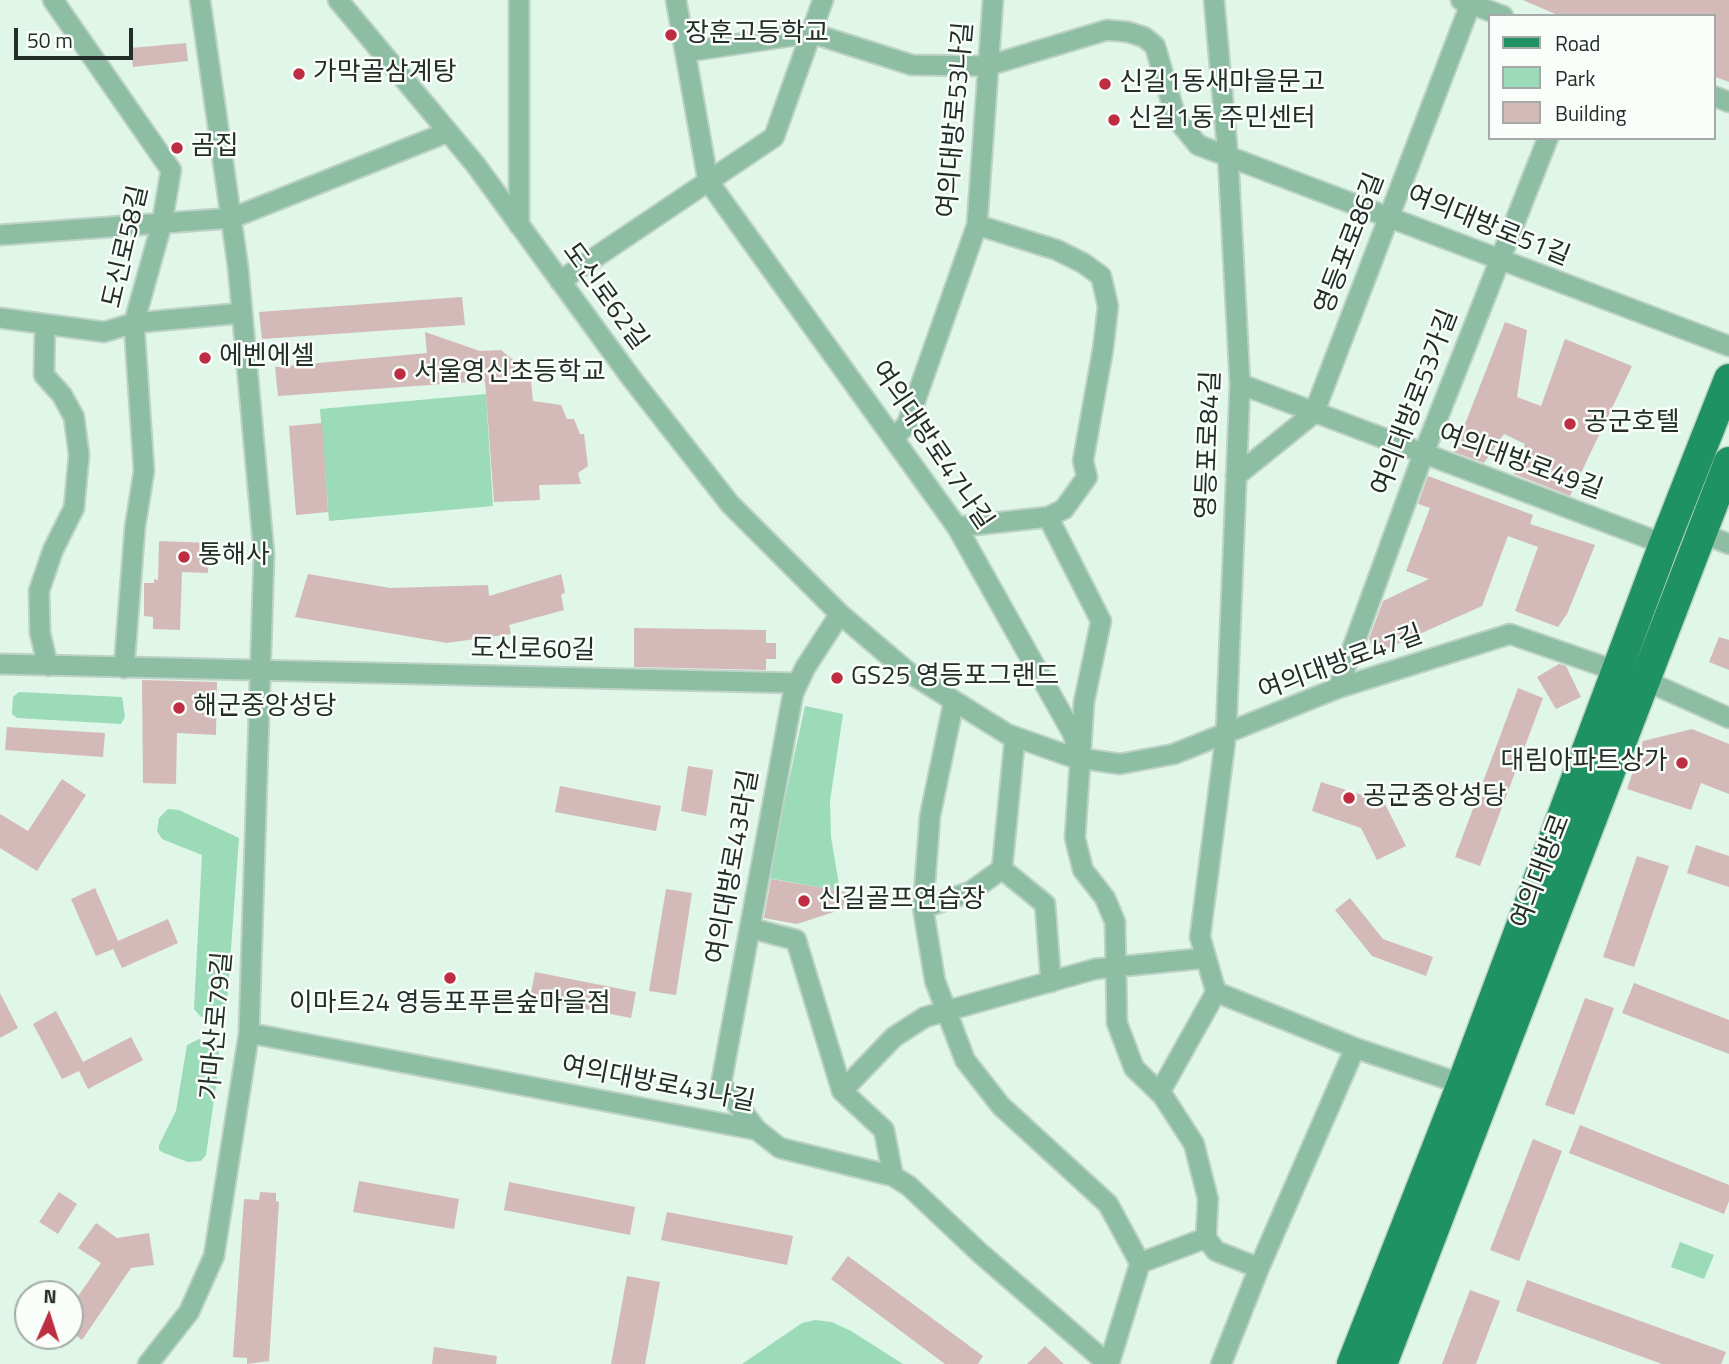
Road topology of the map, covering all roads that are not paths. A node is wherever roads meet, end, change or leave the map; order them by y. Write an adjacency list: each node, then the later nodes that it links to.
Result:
1 (53, 0): 20 (street, 도신로58길)
2 (200, 0): 19 (street)
3 (338, 0): 14 (street, 도신로62길)
4 (519, 0): 21 (street)
5 (676, 0): 12 (street)
6 (823, 0): 11 (street)
7 (993, 0): 13 (street, 여의대방로53나길)
8 (1214, 0): 16 (street, 영등포로84길)
9 (1468, 1): 10 (street); 18 (street, 영등포로86길)
10 (1498, 14)
11 (811, 33): 12 (street); 13 (street); 17 (street)
12 (685, 52): 17 (street)
13 (987, 66): 16 (street); 22 (street, 여의대방로53나길)
14 (448, 132): 19 (street); 21 (street, 도신로62길)
15 (1547, 140): 24 (street, 여의대방로53가길)
16 (1228, 157): 18 (street, 여의대방로51길); 32 (street, 영등포로84길)
17 (708, 181): 25 (street); 34 (street, 여의대방로47나길)
18 (1390, 216): 24 (street, 여의대방로51길); 33 (street, 영등포로86길)
19 (232, 218): 20 (street); 26 (street)
20 (162, 223): 23 (street); 28 (street, 도신로58길)
21 (519, 225): 25 (street, 도신로62길)
22 (977, 225): 34 (street, 여의대방로53나길); 38 (street)
23 (0, 235)
24 (1500, 261): 30 (street, 여의대방로51길); 35 (street, 여의대방로53가길)
25 (560, 281): 43 (street, 도신로62길)
26 (242, 313): 28 (street); 47 (street)
27 (0, 318): 29 (street)
28 (134, 323): 29 (street); 46 (street, 도신로58길)
29 (45, 326): 45 (street)
30 (1729, 346)
31 (1729, 379): 41 (main road, 여의대방로)
32 (1240, 384): 33 (street, 여의대방로49길); 37 (street, 영등포로84길)
33 (1314, 412): 35 (street, 여의대방로49길); 37 (street, 영등포로86길)
34 (895, 438): 39 (street, 여의대방로47나길)
35 (1423, 455): 41 (street, 여의대방로49길); 50 (street, 여의대방로53가길)
36 (1729, 462): 40 (main road, 여의대방로)
37 (1236, 476): 53 (street, 영등포로84길)
38 (1048, 517): 39 (street); 55 (street)
39 (957, 527): 55 (street, 여의대방로47나길)
40 (1701, 533): 42 (street); 48 (main road, 여의대방로)
41 (1664, 544): 48 (main road, 여의대방로)
42 (1729, 544)
43 (840, 614): 49 (street, 여의대방로43라길); 51 (street, 여의대방로47길)
44 (0, 664): 45 (street, 도신로60길)
45 (48, 666): 46 (street, 도신로60길)
46 (124, 668): 47 (street, 도신로60길)
47 (264, 672): 49 (street, 도신로60길); 64 (street, 가마산로79길)
48 (1631, 676): 50 (street, 여의대방로47길); 52 (street, 여의대방로47길); 66 (main road, 여의대방로); 78 (main road, 여의대방로)
49 (798, 683): 58 (street, 여의대방로43라길)
50 (1338, 688): 53 (street, 여의대방로47길)
51 (954, 701): 54 (street, 여의대방로47길); 57 (street)
52 (1729, 718)
53 (1226, 734): 55 (street, 여의대방로47길); 59 (street, 영등포로84길)
54 (1015, 737): 55 (street, 여의대방로47길); 56 (street)
55 (1080, 758): 60 (street)
56 (1002, 869): 57 (street); 61 (street)
57 (923, 908): 63 (street)
58 (750, 928): 67 (street); 69 (street, 여의대방로43라길)
59 (1206, 958): 60 (street); 62 (street, 영등포로84길)
60 (1116, 965): 61 (street); 68 (street)
61 (1051, 982): 63 (street)
62 (1216, 992): 65 (street); 68 (street)
63 (946, 1011): 67 (street); 72 (street)
64 (248, 1034): 69 (street, 여의대방로43나길); 74 (street, 가마산로79길)
65 (1355, 1048): 66 (street); 73 (street)
66 (1462, 1084): 77 (main road, 여의대방로)
67 (842, 1091): 70 (street)
68 (1160, 1092): 71 (street)
69 (757, 1130): 70 (street, 여의대방로43나길)
70 (893, 1176): 75 (street, 여의대방로43나길)
71 (1206, 1238): 72 (street); 73 (street)
72 (1140, 1264): 75 (street)
73 (1259, 1268): 76 (street)
74 (148, 1364)
75 (1109, 1364)
76 (1220, 1364)
77 (1352, 1364)
78 (1382, 1364)

